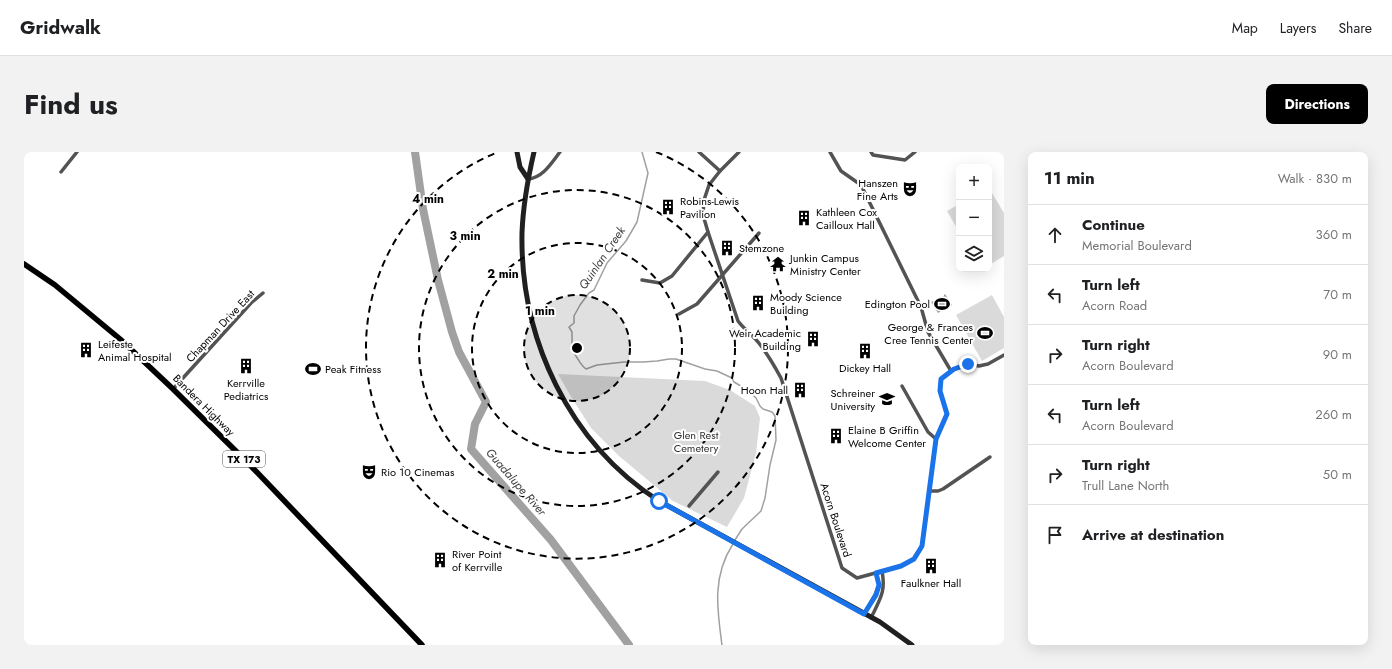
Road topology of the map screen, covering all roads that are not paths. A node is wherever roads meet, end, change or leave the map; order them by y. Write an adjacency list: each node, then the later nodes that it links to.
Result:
1 (77, 152): 11 (street)
2 (517, 152): 12 (main road)
3 (534, 152): 12 (main road)
4 (560, 152): 12 (street)
5 (699, 152): 10 (street)
6 (739, 152): 10 (street, Acorn Boulevard)
7 (830, 152): 21 (street)
8 (871, 152): 9 (street)
9 (915, 152)
10 (720, 171): 13 (street, Acorn Boulevard)
11 (61, 172)
12 (528, 178): 31 (main road)
13 (708, 232): 16 (street, Acorn Boulevard); 17 (street)
14 (759, 233): 16 (street)
15 (24, 264): 23 (main road, Bandera Highway / TX 173)
16 (722, 275): 19 (street); 30 (street, Acorn Boulevard)
17 (642, 280)
18 (263, 294): 23 (street, Chapman Drive East)
19 (679, 314)
20 (1004, 355): 21 (street)
21 (951, 372): 24 (street, Acorn Boulevard)
22 (902, 386): 24 (street)
23 (173, 389): 33 (main road, Bandera Highway / TX 173)
24 (936, 439): 27 (street, Acorn Boulevard)
25 (990, 457): 27 (street)
26 (718, 472): 28 (street)
27 (930, 491): 29 (street, Acorn Boulevard)
28 (689, 506)
29 (882, 571): 30 (street, Acorn Boulevard); 32 (street)
30 (876, 573): 31 (street)
31 (864, 614): 32 (main road)
32 (871, 618): 34 (main road)
33 (422, 645)
34 (912, 645)

